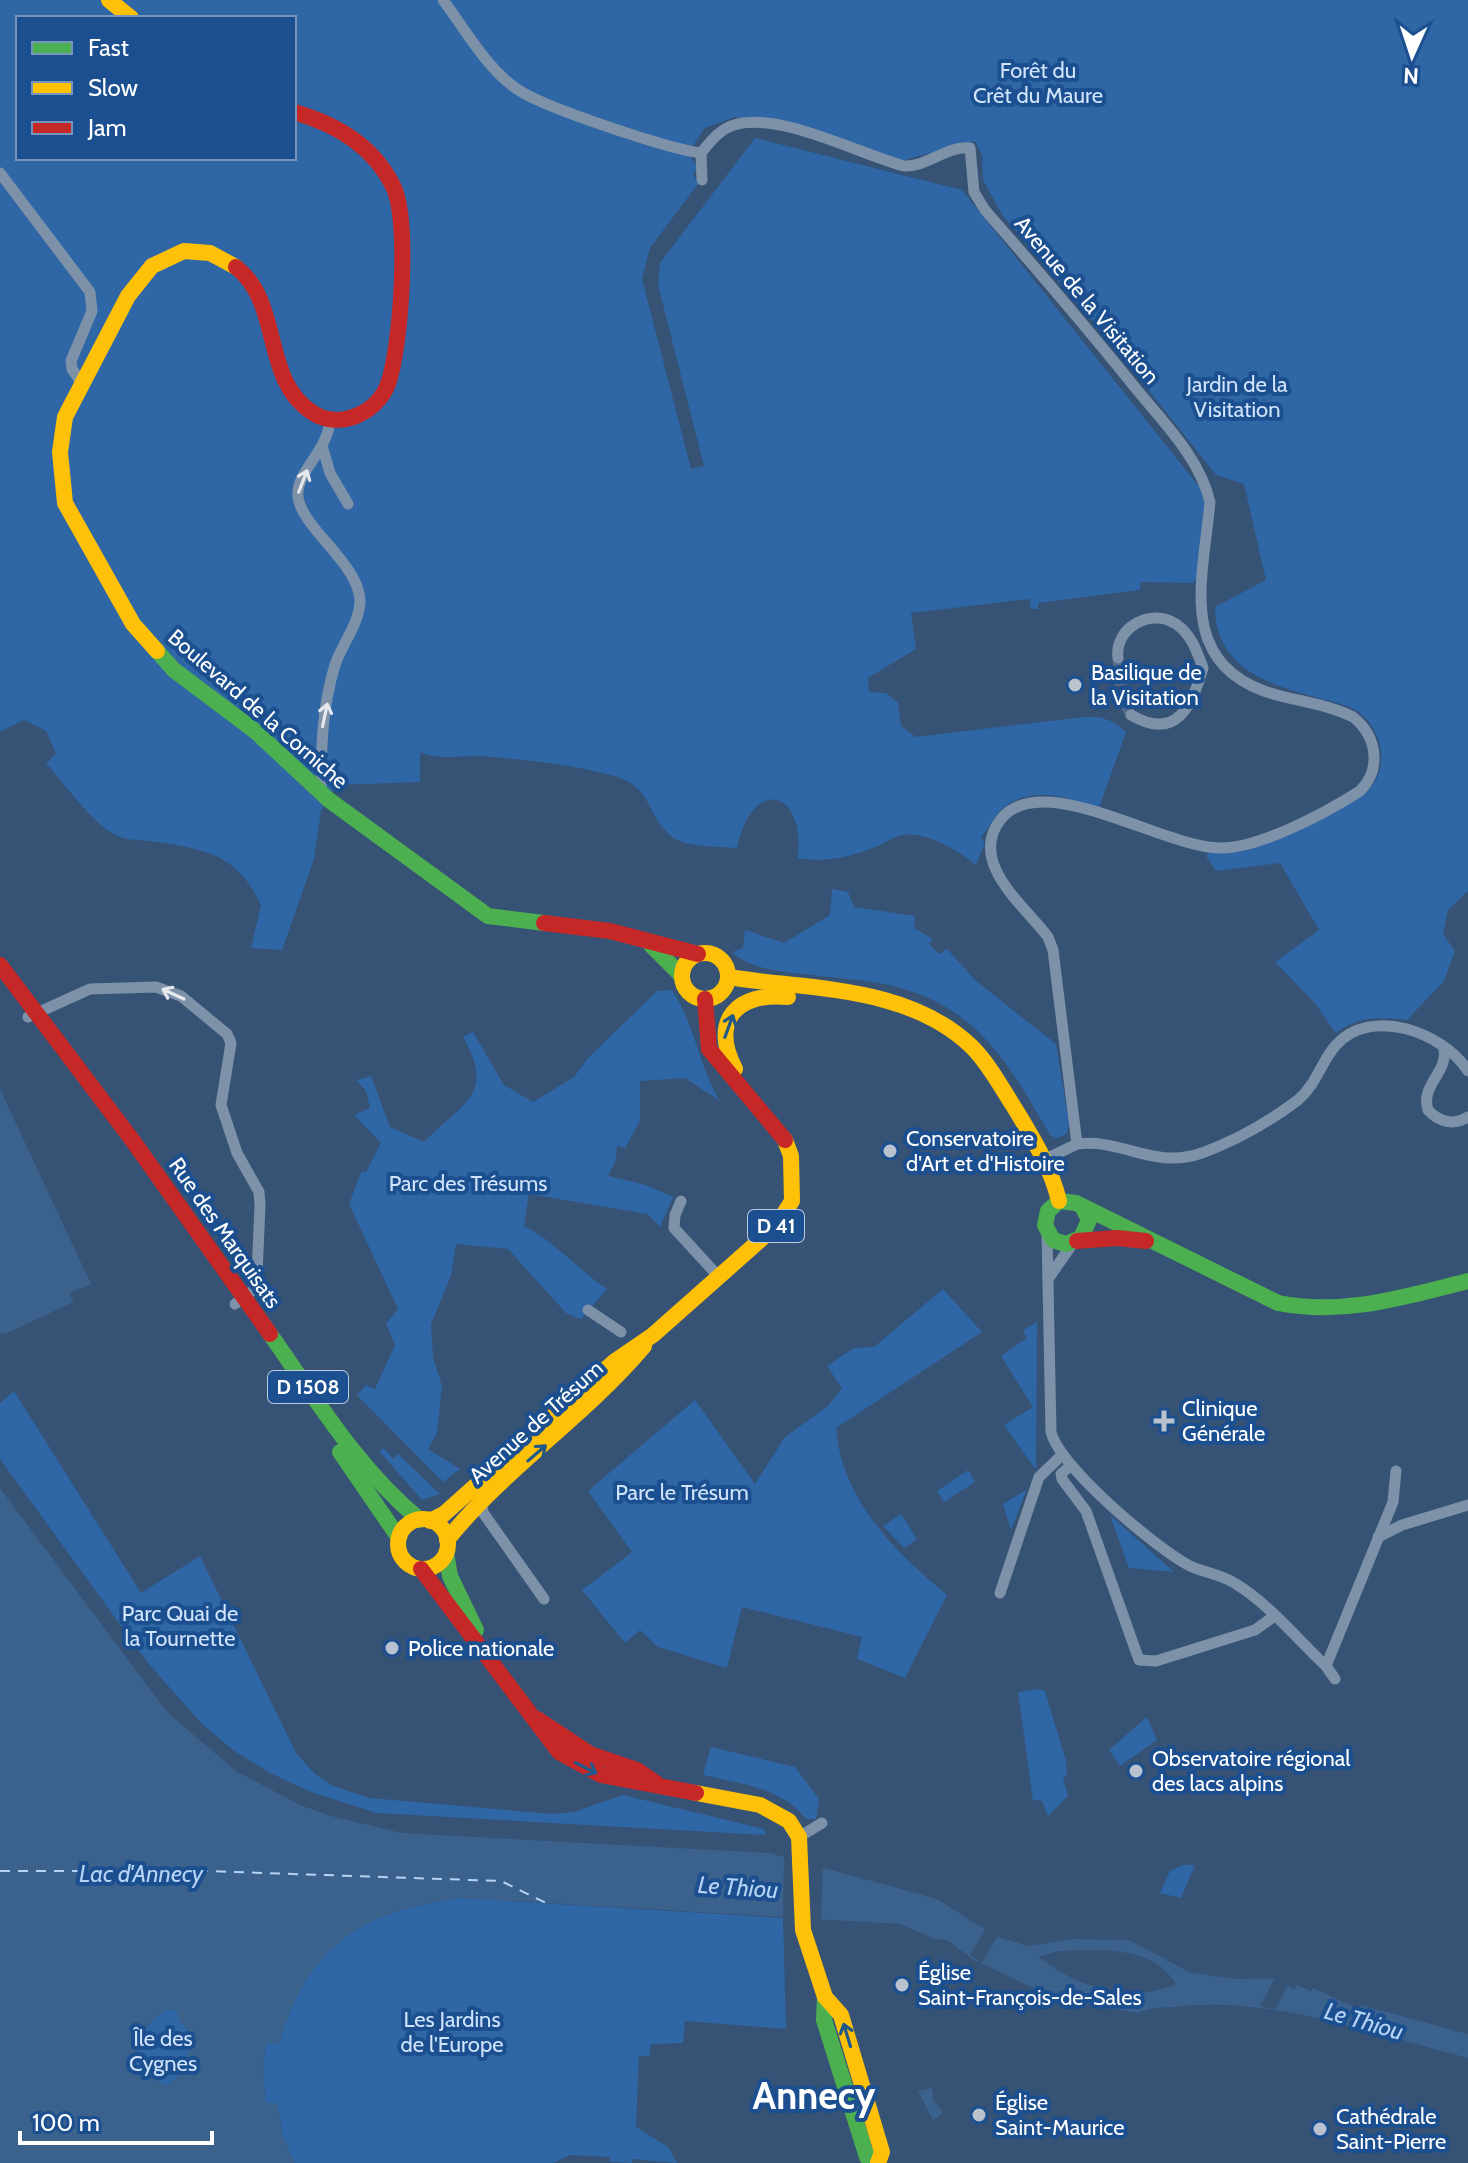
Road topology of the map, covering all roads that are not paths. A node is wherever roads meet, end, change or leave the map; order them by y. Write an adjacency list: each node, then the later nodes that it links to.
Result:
1 (109, 0): 3 (main road)
2 (443, 0): 5 (street)
3 (129, 16)
4 (296, 113): 9 (main road)
5 (701, 153): 7 (street); 28 (street, Avenue de la Visitation)
6 (0, 173): 8 (street, Boulevard de la Corniche)
7 (702, 180)
8 (81, 382): 9 (main road); 14 (main road, Boulevard de la Corniche)
9 (330, 420): 10 (street)
10 (323, 449): 11 (street); 14 (street, one-way to 10)
11 (348, 504)
12 (1118, 658): 13 (street)
13 (1131, 715)
14 (321, 793): 15 (main road, Boulevard de la Corniche)
15 (647, 941): 16 (main road, Boulevard de la Corniche); 18 (main road)
16 (698, 954): 18 (main road); 19 (main road)
17 (0, 965): 23 (main road, Rue des Marquisats / D 1508)
18 (682, 976): 22 (main road)
19 (728, 977): 21 (main road); 22 (main road)
20 (0, 983): 23 (main road, Rue des Marquisats / D 1508)
21 (822, 990): 26 (main road, one-way to 21); 29 (main road)
22 (705, 999): 26 (main road, Avenue de Trésum / D 41)
23 (33, 1014): 39 (main road, Rue des Marquisats / D 1508); 39 (street, one-way to 23)
24 (1444, 1049): 25 (street); 27 (street); 28 (street)
25 (1468, 1071)
26 (738, 1086): 36 (main road, Avenue de Trésum / D 41)
27 (1468, 1117)
28 (1077, 1144): 29 (street)
29 (1044, 1160): 31 (main road)
30 (681, 1201): 36 (street)
31 (1059, 1201): 32 (main road); 33 (main road)
32 (1083, 1208): 34 (main road); 35 (main road)
33 (1047, 1233): 34 (main road); 37 (street)
34 (1075, 1242): 35 (main road); 37 (street)
35 (1162, 1244): 38 (main road)
36 (719, 1277): 42 (main road, Avenue de Trésum / D 41)
37 (1048, 1279): 43 (street)
38 (1468, 1281)
39 (240, 1301): 49 (main road, Rue des Marquisats / D 1508); 51 (main road, Rue des Marquisats / D 1508)
40 (588, 1310): 41 (street)
41 (621, 1332)
42 (653, 1335): 46 (main road, Avenue de Trésum / D 41); 47 (main road, Avenue de Trésum / D 41, one-way to 42)
43 (1061, 1456): 44 (street); 54 (street)
44 (1070, 1466): 56 (street); 56 (street)
45 (1396, 1471): 50 (street)
46 (491, 1472): 47 (street); 49 (main road, Avenue de Trésum / D 41)
47 (478, 1504): 52 (main road, Avenue de Trésum / D 41); 55 (street)
48 (1468, 1505): 50 (street)
49 (425, 1520): 51 (main road); 52 (main road)
50 (1378, 1537): 58 (street)
51 (399, 1538): 53 (main road)
52 (447, 1546): 53 (main road); 57 (main road)
53 (421, 1569): 57 (main road)
54 (1000, 1593)
55 (544, 1599)
56 (1273, 1617): 58 (street)
57 (487, 1653): 61 (main road)
58 (1326, 1666): 59 (street)
59 (1335, 1679)
60 (822, 1823): 61 (street)
61 (799, 1837): 62 (main road)
62 (876, 2163)

